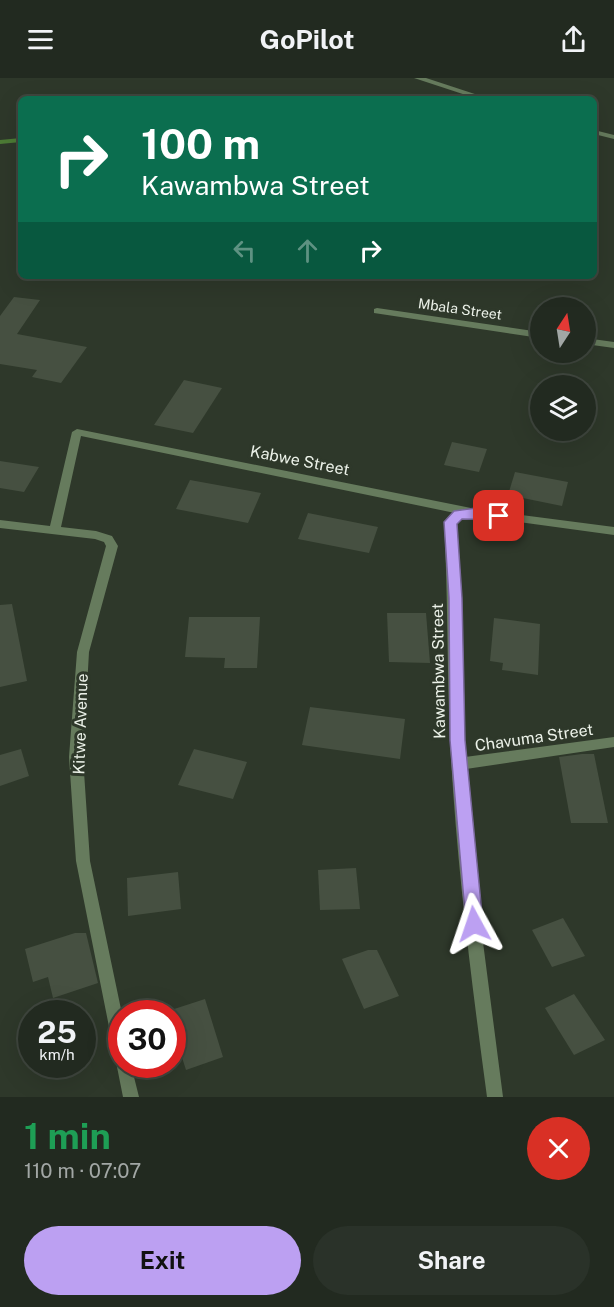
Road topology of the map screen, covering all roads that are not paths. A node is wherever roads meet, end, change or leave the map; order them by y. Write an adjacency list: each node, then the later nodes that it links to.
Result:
1 (418, 78): 2 (street)
2 (476, 96)
3 (597, 133): 4 (street)
4 (614, 137)
5 (376, 311): 6 (street, Mbala Street)
6 (530, 334)
7 (596, 343): 8 (street)
8 (614, 345)
9 (476, 513): 11 (street, Kabwe Street); 12 (street, Kabwe Street); 14 (street, Kawambwa Street)
10 (0, 524): 11 (street, Kitwe Avenue)
11 (56, 528): 15 (street, Kitwe Avenue)
12 (614, 531)
13 (614, 742): 14 (street, Chavuma Street)
14 (459, 764): 18 (street, Kawambwa Street)
15 (111, 1000)
16 (126, 1078): 17 (street)
17 (131, 1097)
18 (495, 1097)

